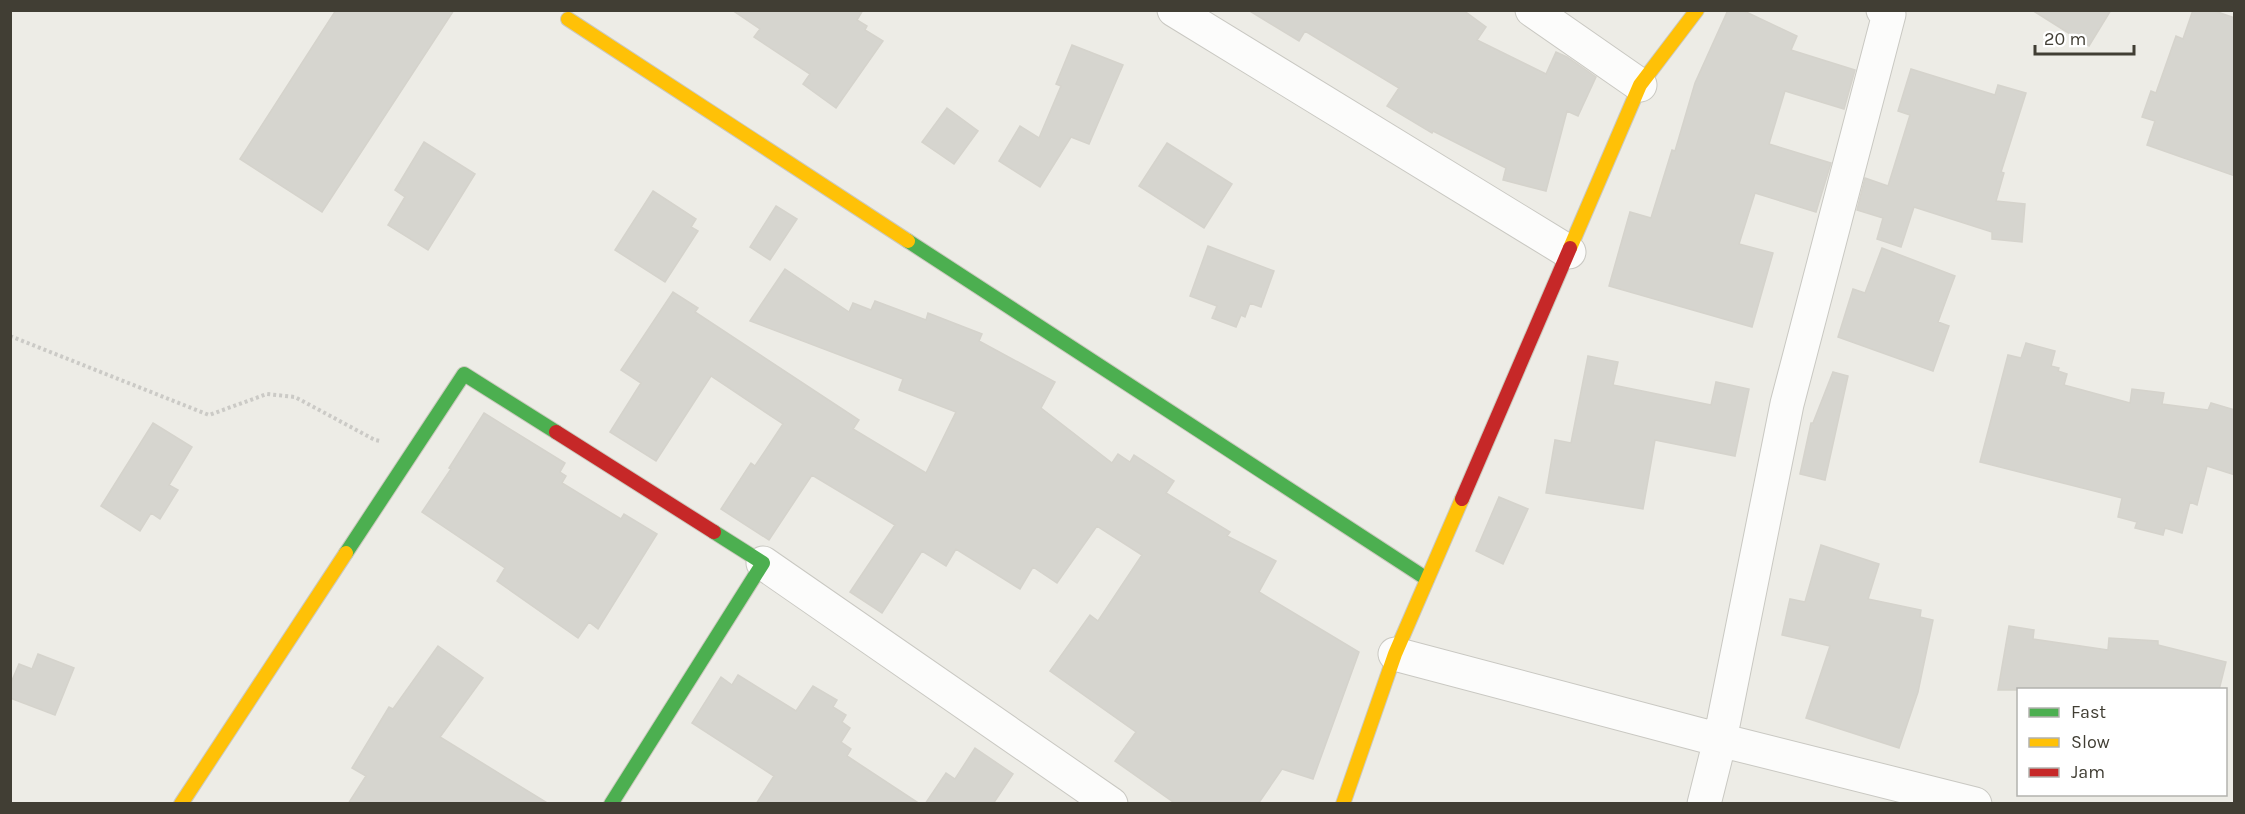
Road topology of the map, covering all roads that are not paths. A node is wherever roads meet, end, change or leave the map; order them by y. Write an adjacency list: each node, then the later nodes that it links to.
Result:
1 (1174, 10): 7 (street)
2 (1532, 10): 6 (street)
3 (1697, 10): 6 (street)
4 (1884, 10): 11 (street)
5 (568, 20): 9 (street)
6 (1640, 85): 7 (street)
7 (1569, 252): 9 (street)
8 (763, 563): 12 (street); 13 (street); 14 (street)
9 (1427, 579): 10 (street)
10 (1395, 654): 11 (street); 15 (street)
11 (1720, 740): 16 (street); 17 (street)
12 (181, 804)
13 (611, 804)
14 (1111, 804)
15 (1343, 804)
16 (1704, 804)
17 (1975, 804)

